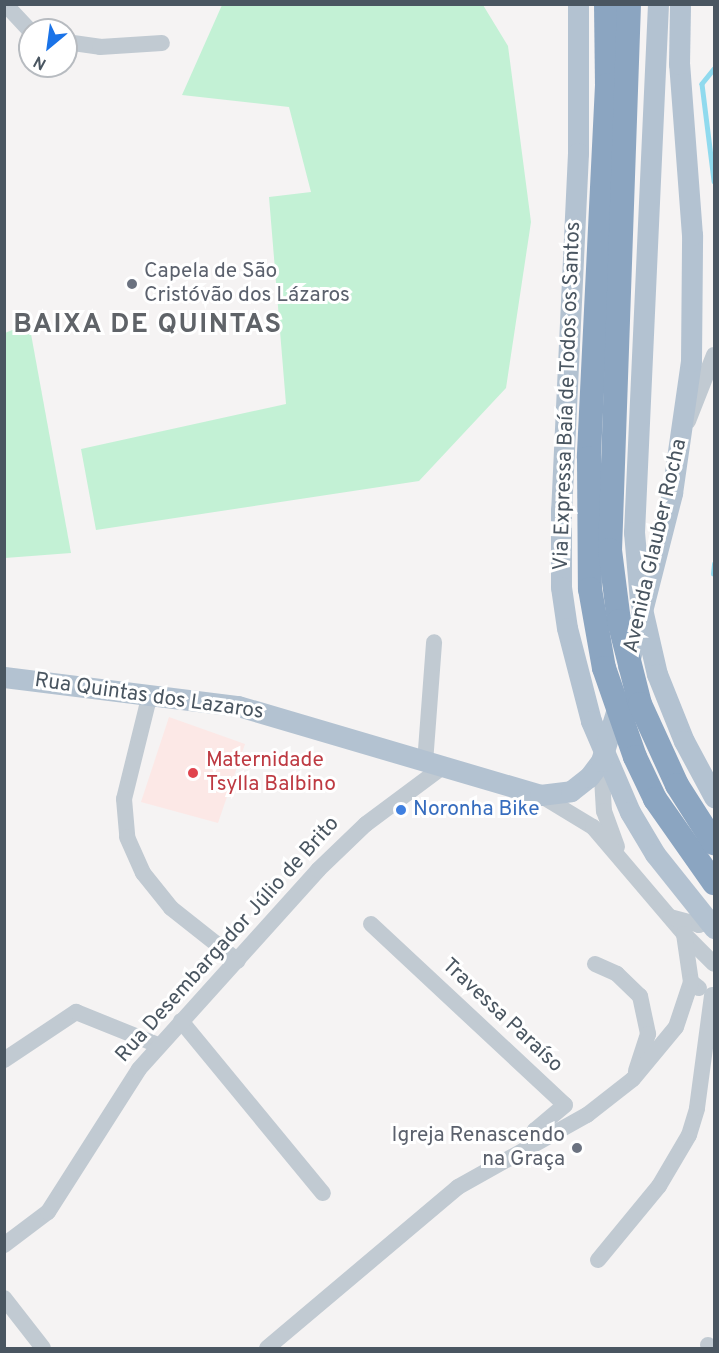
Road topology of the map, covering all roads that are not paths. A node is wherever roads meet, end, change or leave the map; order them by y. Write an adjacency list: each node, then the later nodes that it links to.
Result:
1 (5, 4): 7 (street)
2 (578, 4): 25 (main road, Via Expressa Baía de Todos os Santos)
3 (606, 4): 21 (highway, Via Expressa Baía de Todos os Santos)
4 (629, 4): 19 (highway)
5 (658, 4): 18 (main road)
6 (680, 5): 11 (main road, Avenida Glauber Rocha)
7 (18, 18)
8 (78, 43): 9 (street)
9 (162, 43)
10 (714, 355): 11 (street)
11 (682, 438): 15 (main road, Avenida Glauber Rocha)
12 (434, 642): 16 (street)
13 (4, 677): 14 (main road, Rua Quintas dos Lazaros)
14 (150, 694): 16 (main road, Rua Quintas dos Lazaros); 27 (street)
15 (601, 761): 17 (main road); 20 (street, Avenida Glauber Rocha)
16 (433, 766): 17 (main road, Rua Quintas dos Lazaros); 27 (street, Rua Desembargador Júlio de Brito)
17 (540, 795): 20 (street, Rua Quintas dos Lazaros)
18 (714, 797)
19 (714, 843)
20 (623, 859): 22 (street, Rua Quintas dos Lazaros)
21 (714, 883)
22 (669, 917): 23 (street); 26 (street, Rua Quintas dos Lazaros)
23 (714, 920)
24 (371, 924): 36 (street, Travessa Paraíso)
25 (714, 928)
26 (684, 934): 29 (street, Rua Quintas dos Lazaros); 30 (street)
27 (238, 961): 32 (street, Rua Desembargador Júlio de Brito)
28 (595, 964): 35 (street)
29 (714, 964)
30 (691, 982): 31 (street); 35 (street)
31 (713, 995): 39 (street)
32 (181, 1021): 33 (street, Rua Desembargador Júlio de Brito); 37 (street)
33 (158, 1045): 34 (street); 38 (street, Rua Desembargador Júlio de Brito)
34 (4, 1060)
35 (633, 1079): 36 (street)
36 (533, 1143): 42 (street)
37 (323, 1193)
38 (4, 1245)
39 (598, 1260)
40 (4, 1298): 41 (street)
41 (43, 1348)
42 (267, 1348)

